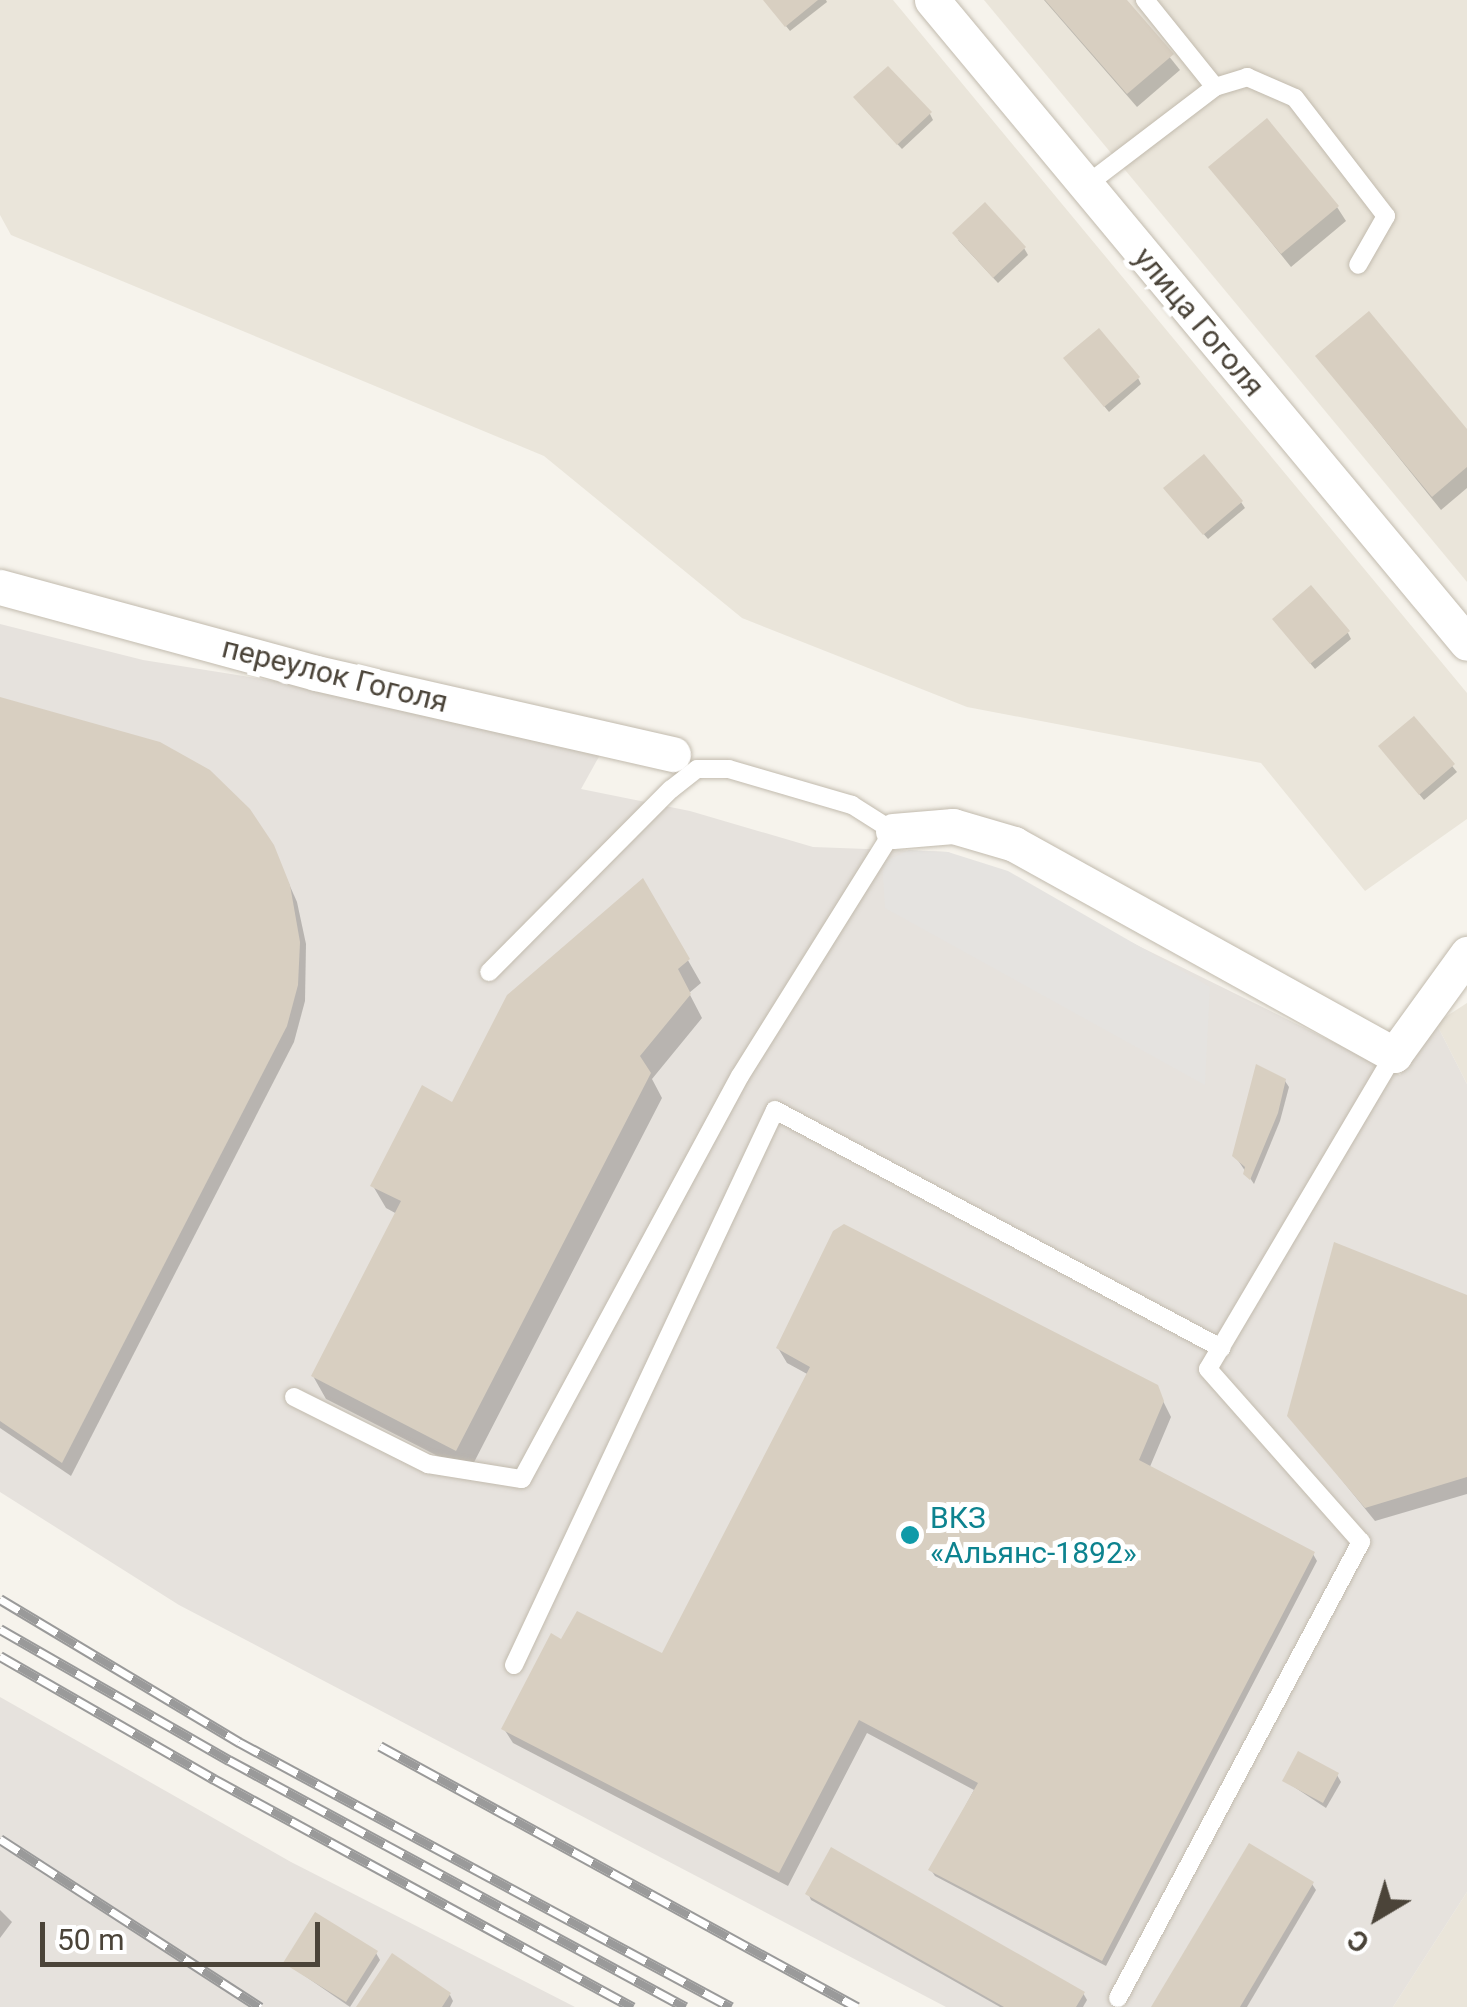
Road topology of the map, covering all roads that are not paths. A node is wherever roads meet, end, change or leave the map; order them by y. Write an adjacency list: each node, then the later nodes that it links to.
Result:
1 (932, 0): 4 (street, улица Гоголя)
2 (1145, 0): 3 (lane)
3 (1215, 88): 4 (lane); 5 (lane)
4 (1085, 186): 7 (street, улица Гоголя)
5 (1358, 265)
6 (0, 587): 8 (street, переулок Гоголя)
7 (1467, 643)
8 (673, 754)
9 (892, 831): 11 (lane); 12 (street); 14 (lane)
10 (1467, 954): 12 (street)
11 (490, 972)
12 (1394, 1055): 13 (lane)
13 (1221, 1348): 15 (lane); 16 (lane)
14 (294, 1396)
15 (514, 1664)
16 (1118, 1998)

